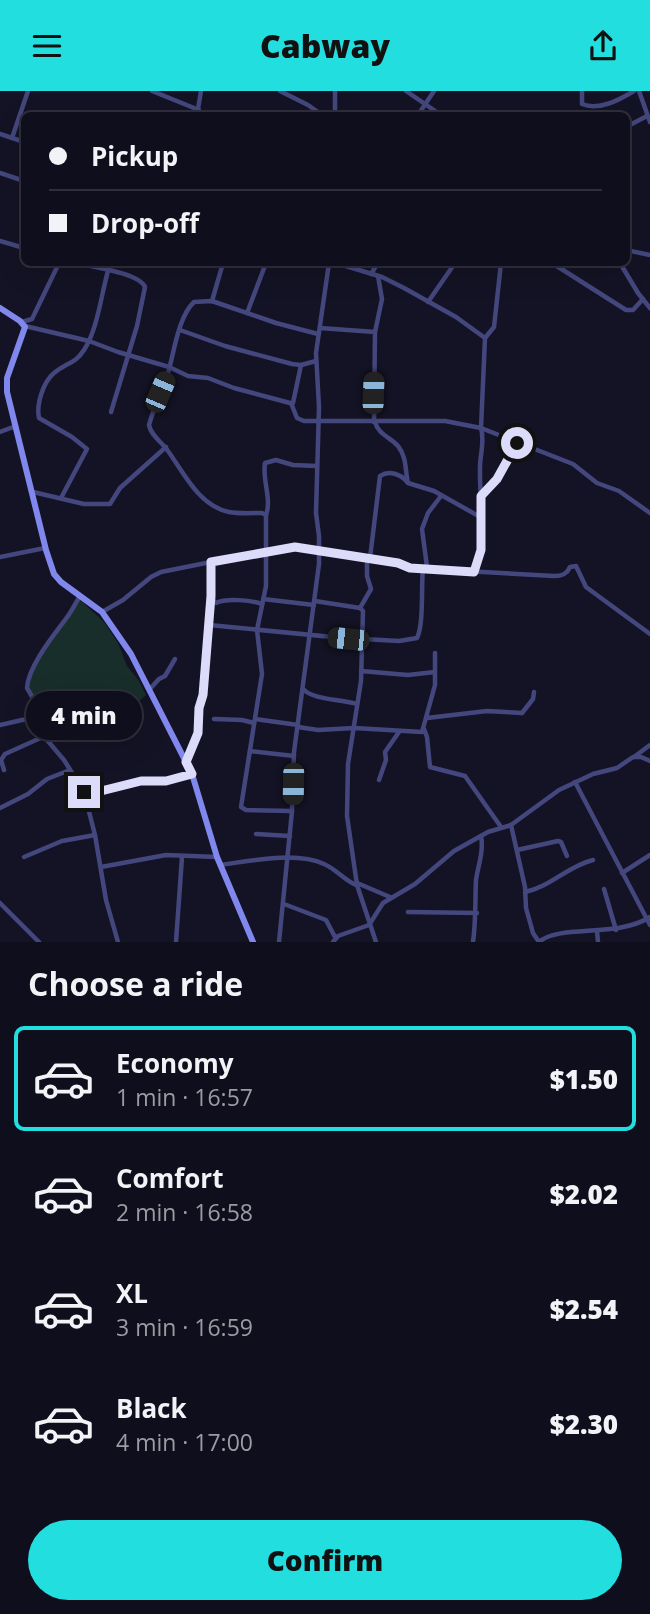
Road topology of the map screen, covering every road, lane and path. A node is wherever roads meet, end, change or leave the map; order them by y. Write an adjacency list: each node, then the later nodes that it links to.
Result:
1 (28, 91): 21 (street)
2 (152, 91): 12 (street)
3 (201, 91): 13 (street)
4 (280, 91): 14 (street)
5 (335, 91): 15 (street)
6 (406, 91): 11 (street)
7 (434, 91): 11 (street)
8 (582, 91): 9 (street)
9 (634, 91)
10 (639, 91): 18 (street)
11 (425, 105): 16 (street); 17 (street)
12 (196, 112)
13 (198, 112)
14 (318, 112)
15 (335, 112)
16 (420, 112)
17 (436, 112)
18 (649, 118): 19 (street)
19 (630, 125)
20 (0, 134): 21 (street)
21 (12, 138): 22 (street)
22 (21, 141)
23 (0, 174): 24 (street)
24 (21, 180)
25 (0, 241): 26 (street)
26 (21, 247)
27 (630, 251): 28 (street)
28 (650, 254)
29 (58, 266): 48 (street)
30 (89, 266): 40 (street)
31 (222, 266): 43 (street)
32 (265, 266): 47 (street)
33 (329, 266): 50 (street)
34 (346, 266): 41 (street)
35 (377, 266): 41 (street)
36 (453, 266): 44 (street)
37 (501, 266): 52 (street)
38 (557, 266): 42 (street)
39 (622, 266): 42 (street)
40 (108, 271): 53 (street); 54 (street)
41 (374, 275): 44 (street); 51 (street)
42 (643, 299): 45 (street)
43 (212, 301): 47 (street); 49 (street)
44 (428, 302): 52 (street)
45 (650, 308)
46 (0, 309): 48 (main road)
47 (247, 313): 50 (street)
48 (23, 324): 53 (street); 62 (main road)
49 (180, 330): 56 (street); 57 (street)
50 (319, 331): 51 (street); 55 (street)
51 (376, 332): 61 (street)
52 (485, 338): 63 (street)
53 (89, 341): 54 (street); 72 (street)
54 (129, 354): 57 (street); 59 (street)
55 (316, 361): 56 (street); 60 (street)
56 (301, 365): 58 (street)
57 (170, 367): 58 (street); 66 (street)
58 (291, 403): 60 (street)
59 (111, 412)
60 (318, 421): 61 (street); 67 (street)
61 (374, 422): 63 (street); 68 (street)
62 (17, 425): 64 (street); 69 (main road)
63 (481, 428): 65 (street); 71 (street)
64 (0, 432)
65 (517, 443): 71 (street); 73 (street)
66 (166, 447): 72 (street); 74 (street)
67 (317, 466): 74 (street); 79 (street)
68 (407, 482): 70 (street); 82 (street)
69 (33, 492): 72 (street); 77 (main road)
70 (442, 496): 75 (street); 84 (street)
71 (481, 496): 75 (street)
72 (61, 498)
73 (650, 513)
74 (266, 515): 76 (street)
75 (482, 517): 85 (street)
76 (267, 545): 78 (street); 80 (street)
77 (45, 548): 81 (street); 86 (main road)
78 (276, 550): 79 (street); 80 (street)
79 (320, 550): 82 (street); 89 (street)
80 (266, 552): 83 (street); 88 (street)
81 (0, 557)
82 (368, 557): 84 (street); 90 (street)
83 (211, 562): 87 (street); 91 (street)
84 (425, 567): 85 (street); 96 (street)
85 (474, 572): 94 (street)
86 (80, 596): 91 (main road); 105 (street)
87 (211, 598): 88 (street); 92 (street)
88 (263, 602): 89 (street); 93 (street)
89 (314, 603): 90 (street); 95 (street)
90 (360, 608): 96 (street)
91 (102, 612): 102 (main road)
92 (209, 625): 93 (street); 120 (street)
93 (257, 630): 95 (street); 108 (street)
94 (650, 634)
95 (310, 635): 96 (street); 101 (street)
96 (363, 640): 99 (street)
97 (435, 653): 100 (street)
98 (175, 659): 102 (street)
99 (361, 671): 100 (street); 104 (street)
100 (435, 672): 106 (street)
101 (302, 688): 104 (street); 110 (street)
102 (149, 690): 120 (main road)
103 (534, 692): 106 (street)
104 (357, 704): 111 (street)
105 (42, 718): 109 (street); 114 (street)
106 (427, 718): 112 (street)
107 (214, 719): 108 (street)
108 (255, 721): 110 (street); 116 (street)
109 (0, 726)
110 (298, 726): 111 (street); 117 (street)
111 (354, 728): 113 (street); 146 (street)
112 (424, 729): 113 (street); 130 (street)
113 (400, 732): 124 (street)
114 (45, 736): 121 (street); 122 (street)
115 (650, 745): 118 (street)
116 (250, 751): 117 (street); 128 (street)
117 (294, 756): 128 (street)
118 (634, 757): 119 (street); 125 (street)
119 (650, 761)
120 (186, 762): 123 (main road)
121 (4, 770)
122 (70, 770): 126 (street); 127 (street)
123 (192, 774): 126 (street); 140 (main road)
124 (380, 780)
125 (575, 782): 129 (street); 145 (street)
126 (85, 795): 132 (street)
127 (0, 808)
128 (292, 811): 133 (street)
129 (511, 825): 130 (street); 135 (street)
130 (501, 827): 134 (street)
131 (256, 834): 133 (street)
132 (95, 835): 138 (street); 144 (street)
133 (290, 836): 141 (street)
134 (481, 836): 149 (street); 153 (street)
135 (517, 850): 137 (street); 148 (street)
136 (650, 855): 145 (street)
137 (567, 856)
138 (24, 857)
139 (182, 857): 140 (street); 144 (street); 162 (street)
140 (217, 857): 143 (main road)
141 (288, 857): 143 (street); 146 (street); 151 (street)
142 (593, 860): 148 (street)
143 (220, 865): 163 (main road)
144 (101, 867): 161 (street)
145 (622, 873): 154 (street)
146 (357, 884): 149 (street); 155 (street)
147 (604, 889): 157 (street)
148 (525, 892): 167 (street)
149 (391, 897): 155 (street)
150 (0, 903): 160 (street)
151 (284, 904): 159 (street); 164 (street)
152 (408, 912): 153 (street)
153 (477, 913): 166 (street)
154 (648, 919): 156 (street); 157 (street)
155 (371, 922): 159 (street); 165 (street)
156 (650, 925)
157 (616, 930): 158 (street)
158 (597, 931): 167 (street); 168 (street)
159 (334, 940)
160 (39, 942)
161 (118, 942)
162 (176, 942)
163 (253, 942)
164 (279, 942)
165 (376, 942)
166 (474, 942)
167 (539, 942)
168 (598, 942)

